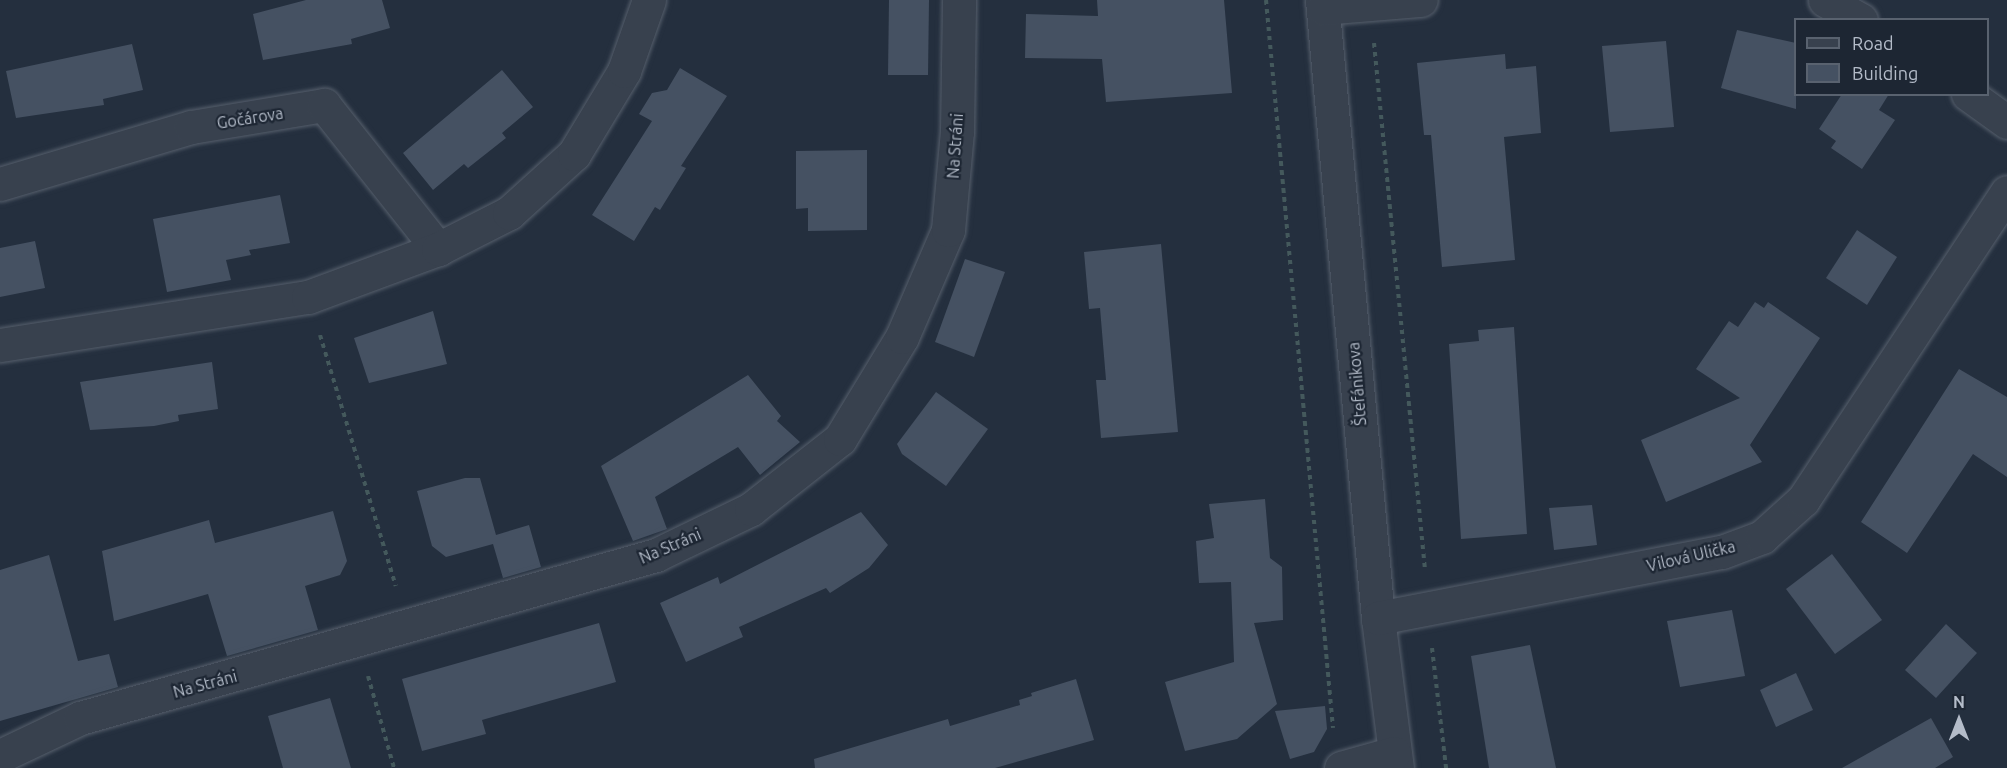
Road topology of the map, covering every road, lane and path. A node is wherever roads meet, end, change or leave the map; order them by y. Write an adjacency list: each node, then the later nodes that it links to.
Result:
1 (649, 0): 13 (street)
2 (958, 0): 18 (street, Na Stráni)
3 (1266, 0): 21 (path)
4 (1421, 0): 6 (street)
5 (1826, 0): 7 (street)
6 (1322, 4): 17 (street, Štefánikova)
7 (1858, 18)
8 (1374, 36): 16 (path)
9 (1971, 96): 10 (street)
10 (2007, 122)
11 (0, 184): 13 (street, Gočárova)
12 (2007, 192): 17 (street, Vilová Ulička)
13 (438, 249): 14 (street)
14 (308, 297): 15 (street); 18 (path)
15 (0, 345)
16 (1426, 583)
17 (1378, 618): 23 (street, Štefánikova)
18 (408, 626): 20 (street, Na Stráni)
19 (1430, 635): 26 (path)
20 (358, 640): 22 (street, Na Stráni); 24 (path)
21 (1334, 732)
22 (0, 756)
23 (1395, 760): 25 (street)
24 (394, 768)
25 (1341, 768)
26 (1446, 768)

